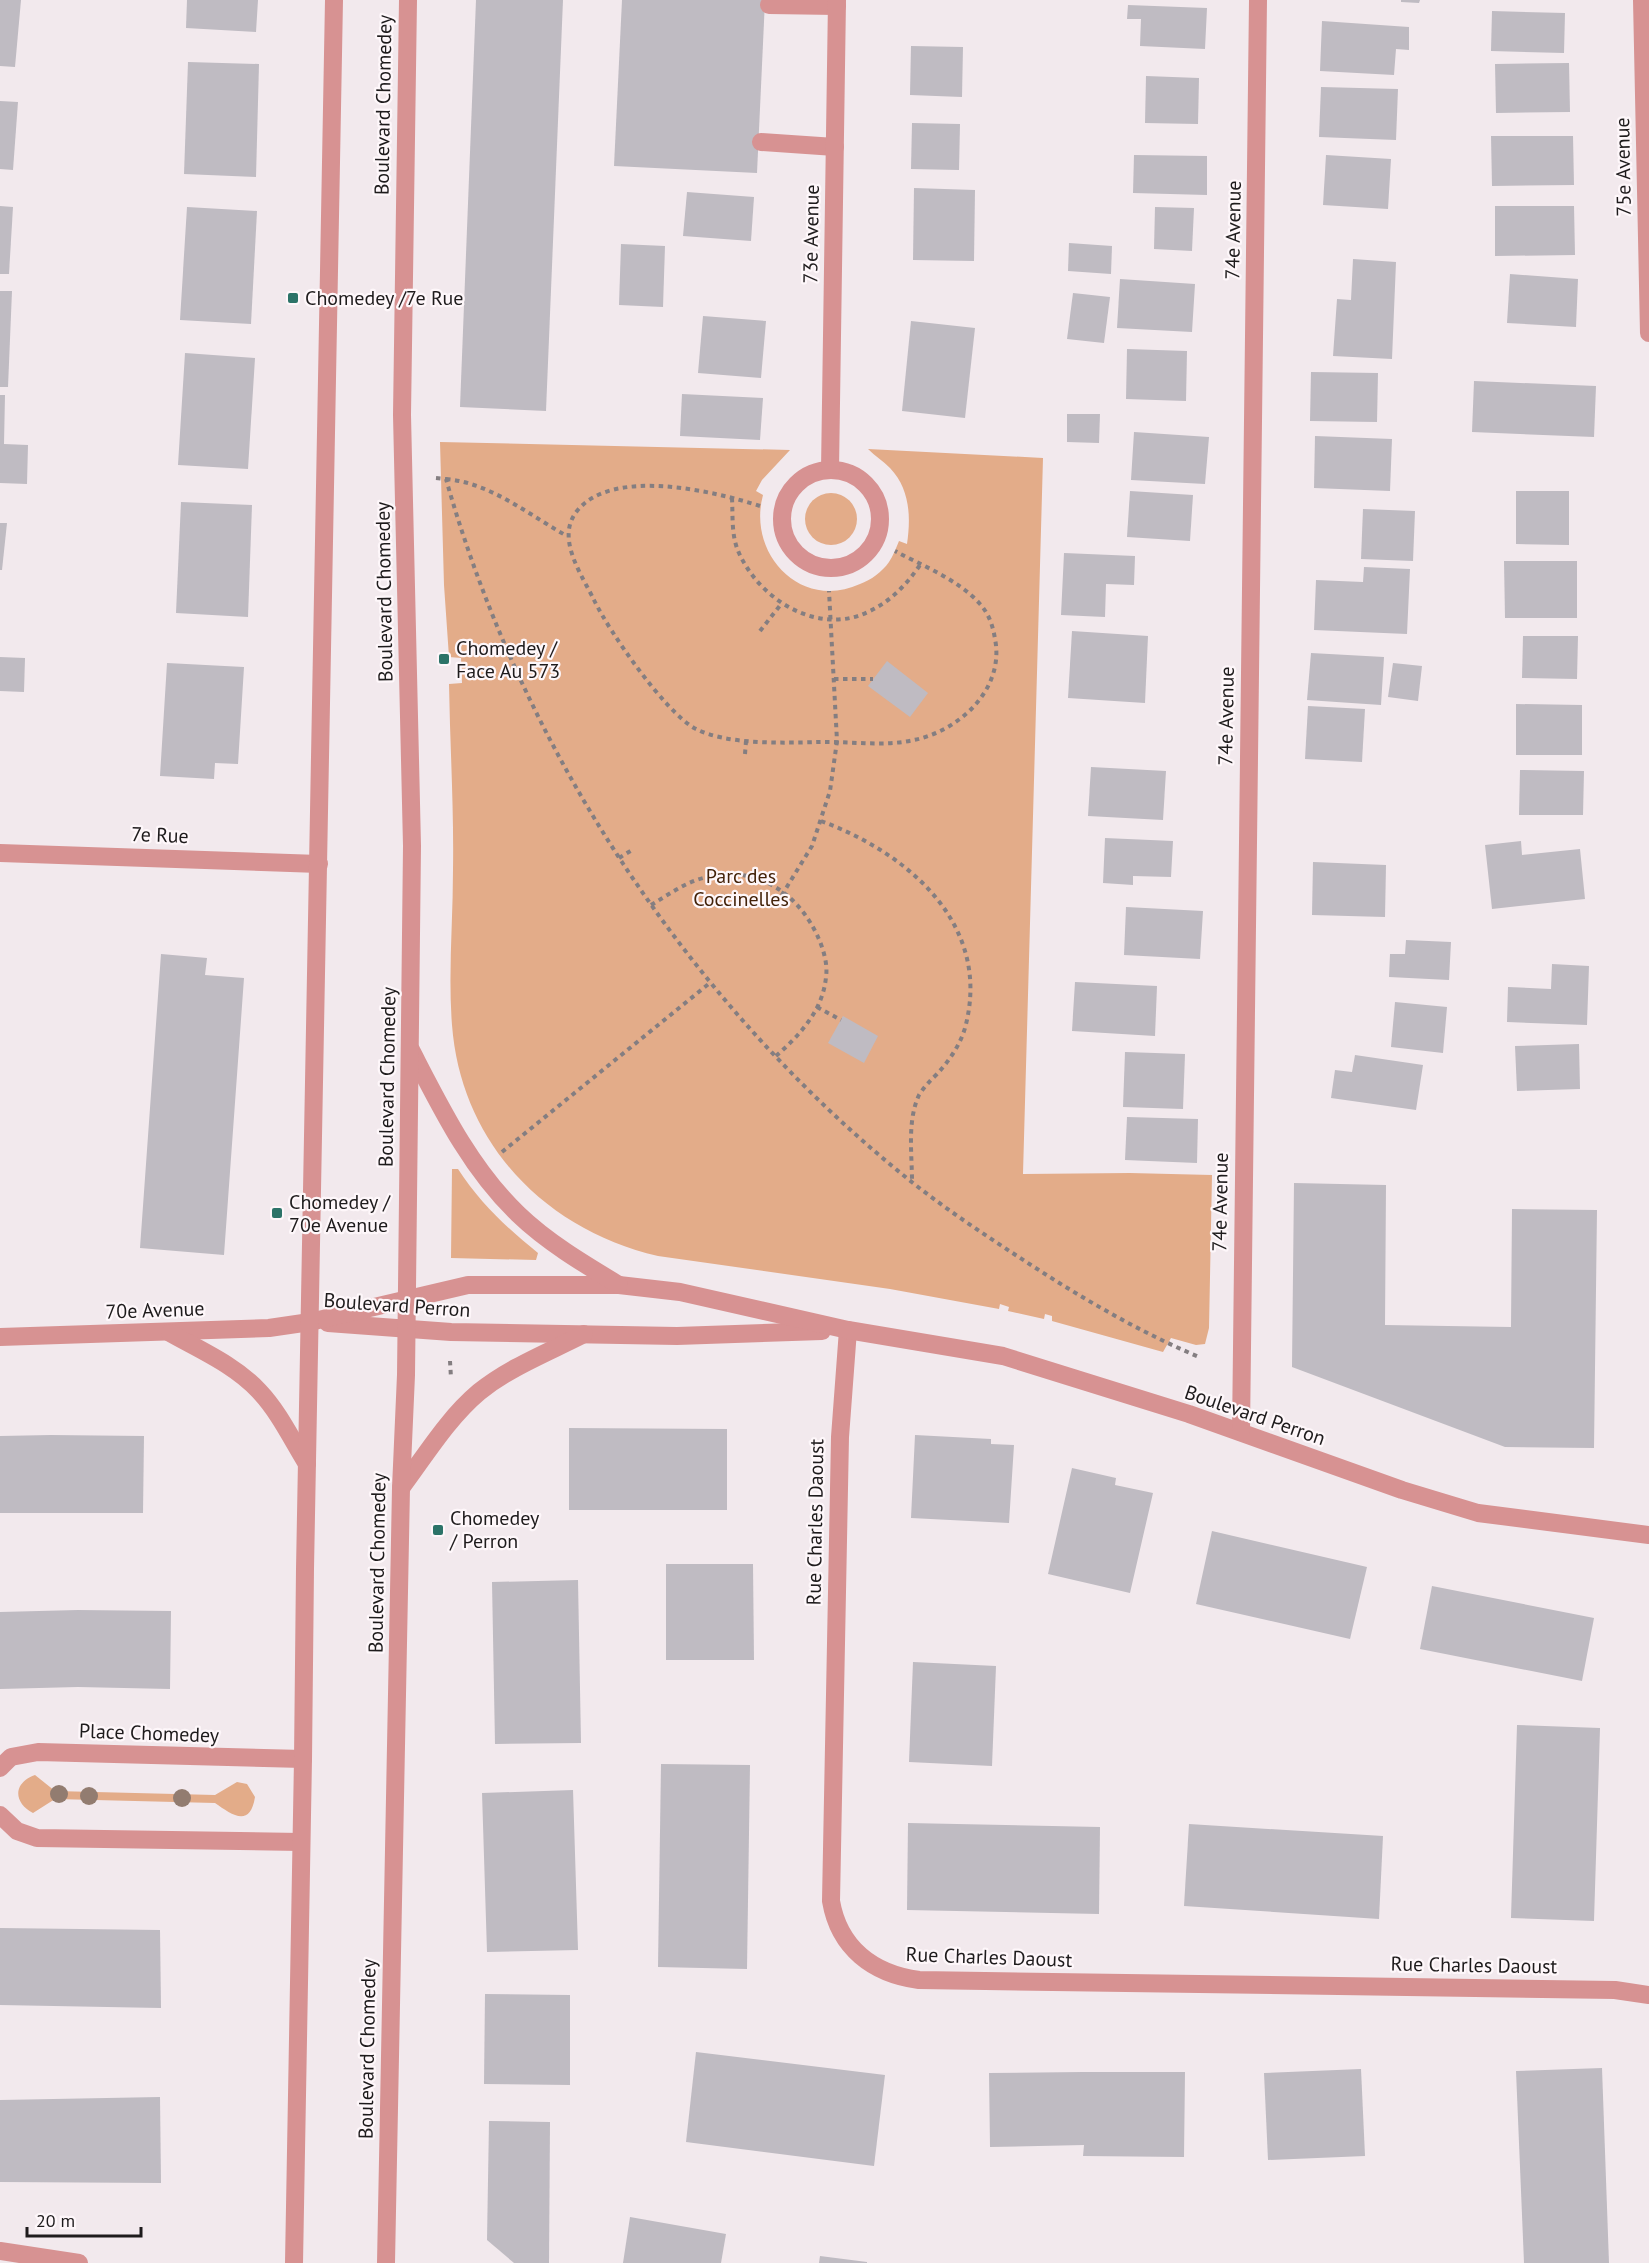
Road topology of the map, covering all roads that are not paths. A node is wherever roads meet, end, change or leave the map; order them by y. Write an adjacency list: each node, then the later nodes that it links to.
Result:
1 (334, 0): 12 (street)
2 (408, 0): 13 (street, Boulevard Chomedey)
3 (1258, 0): 22 (street, 74e Avenue)
4 (1642, 0): 9 (street, 75e Avenue)
5 (837, 3): 6 (street); 8 (street, 73e Avenue)
6 (769, 5)
7 (761, 142): 8 (street)
8 (835, 147): 10 (street, 73e Avenue)
9 (1649, 333)
10 (830, 470): 10 (street)
11 (0, 853): 12 (street, 7e Rue)
12 (319, 864): 16 (street)
13 (410, 1048): 14 (street); 15 (street, Boulevard Chomedey)
14 (619, 1285): 15 (street, Boulevard Perron); 18 (street, Boulevard Perron)
15 (407, 1299): 16 (street, Boulevard Perron); 17 (street, Boulevard Chomedey)
16 (310, 1322): 17 (street, Boulevard Perron); 19 (street, 70e Avenue); 23 (street)
17 (406, 1329): 20 (street, Boulevard Perron); 24 (street, Boulevard Chomedey)
18 (848, 1330): 20 (street, Boulevard Perron); 22 (street, Boulevard Perron); 30 (street, Rue Charles Daoust)
19 (170, 1333): 21 (street, 70e Avenue); 23 (street)
20 (584, 1334): 24 (street)
21 (0, 1337)
22 (1240, 1432): 25 (street, Boulevard Perron)
23 (307, 1464): 26 (street)
24 (401, 1488): 34 (street, Boulevard Chomedey)
25 (1649, 1535)
26 (303, 1760): 27 (street, Place Chomedey); 29 (street)
27 (0, 1768)
28 (0, 1815): 29 (street)
29 (301, 1842): 33 (street)
30 (1649, 1995)
31 (0, 2251): 32 (street)
32 (79, 2263)
33 (294, 2263)
34 (386, 2263)

